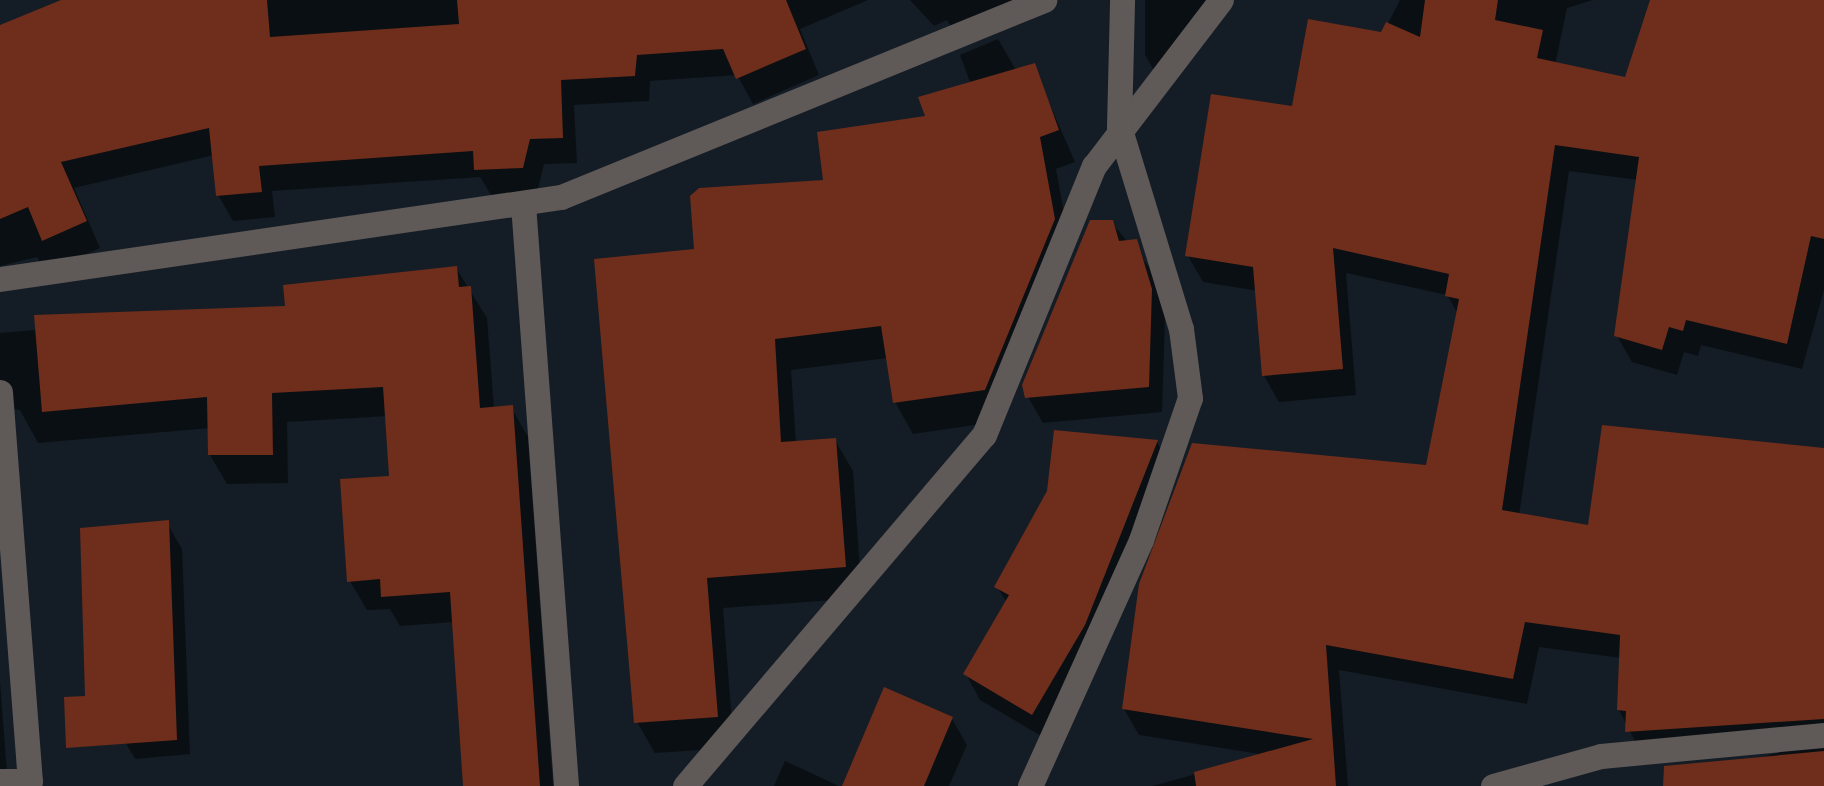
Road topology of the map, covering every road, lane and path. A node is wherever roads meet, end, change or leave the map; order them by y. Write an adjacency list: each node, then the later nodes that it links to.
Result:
1 (1044, 0): 5 (street)
2 (1122, 0): 4 (street)
3 (1221, 0): 4 (street)
4 (1118, 126): 11 (street); 12 (street)
5 (523, 204): 6 (street); 10 (street)
6 (0, 280)
7 (0, 392): 9 (street)
8 (1824, 735): 13 (street)
9 (0, 780)
10 (566, 786)
11 (684, 786)
12 (1030, 786)
13 (1493, 786)

